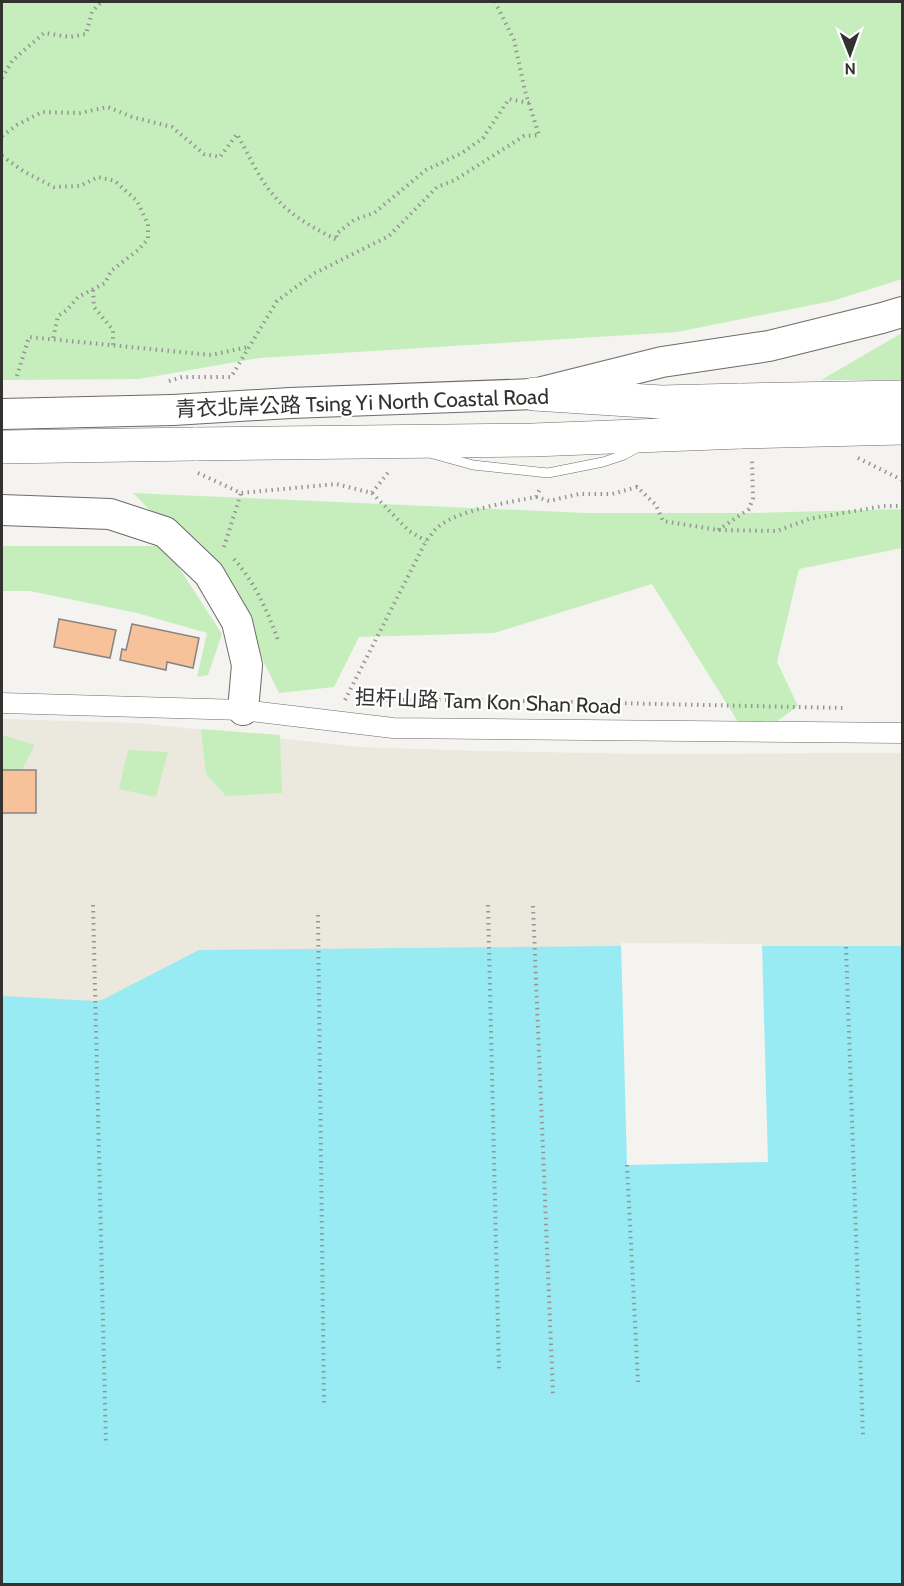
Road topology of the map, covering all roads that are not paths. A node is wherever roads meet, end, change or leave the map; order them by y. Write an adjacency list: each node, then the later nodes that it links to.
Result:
1 (903, 312): 2 (main road)
2 (534, 394): 3 (highway, 青衣北岸公路 Tsing Yi North Coastal Road, bridge); 4 (main road, 青衣北岸公路 Tsing Yi North Coastal Road, bridge)
3 (903, 397)
4 (2, 414)
5 (903, 428): 6 (highway, 青衣北岸公路 Tsing Yi North Coastal Road, bridge)
6 (659, 435): 7 (highway, 青衣北岸公路 Tsing Yi North Coastal Road); 7 (lane)
7 (398, 444): 8 (highway, 青衣北岸公路 Tsing Yi North Coastal Road, bridge)
8 (2, 447)
9 (2, 510): 11 (main road)
10 (2, 703): 11 (street, 担杆山路 Tam Kon Shan Road)
11 (243, 710): 12 (street, 担杆山路 Tam Kon Shan Road)
12 (903, 733)

